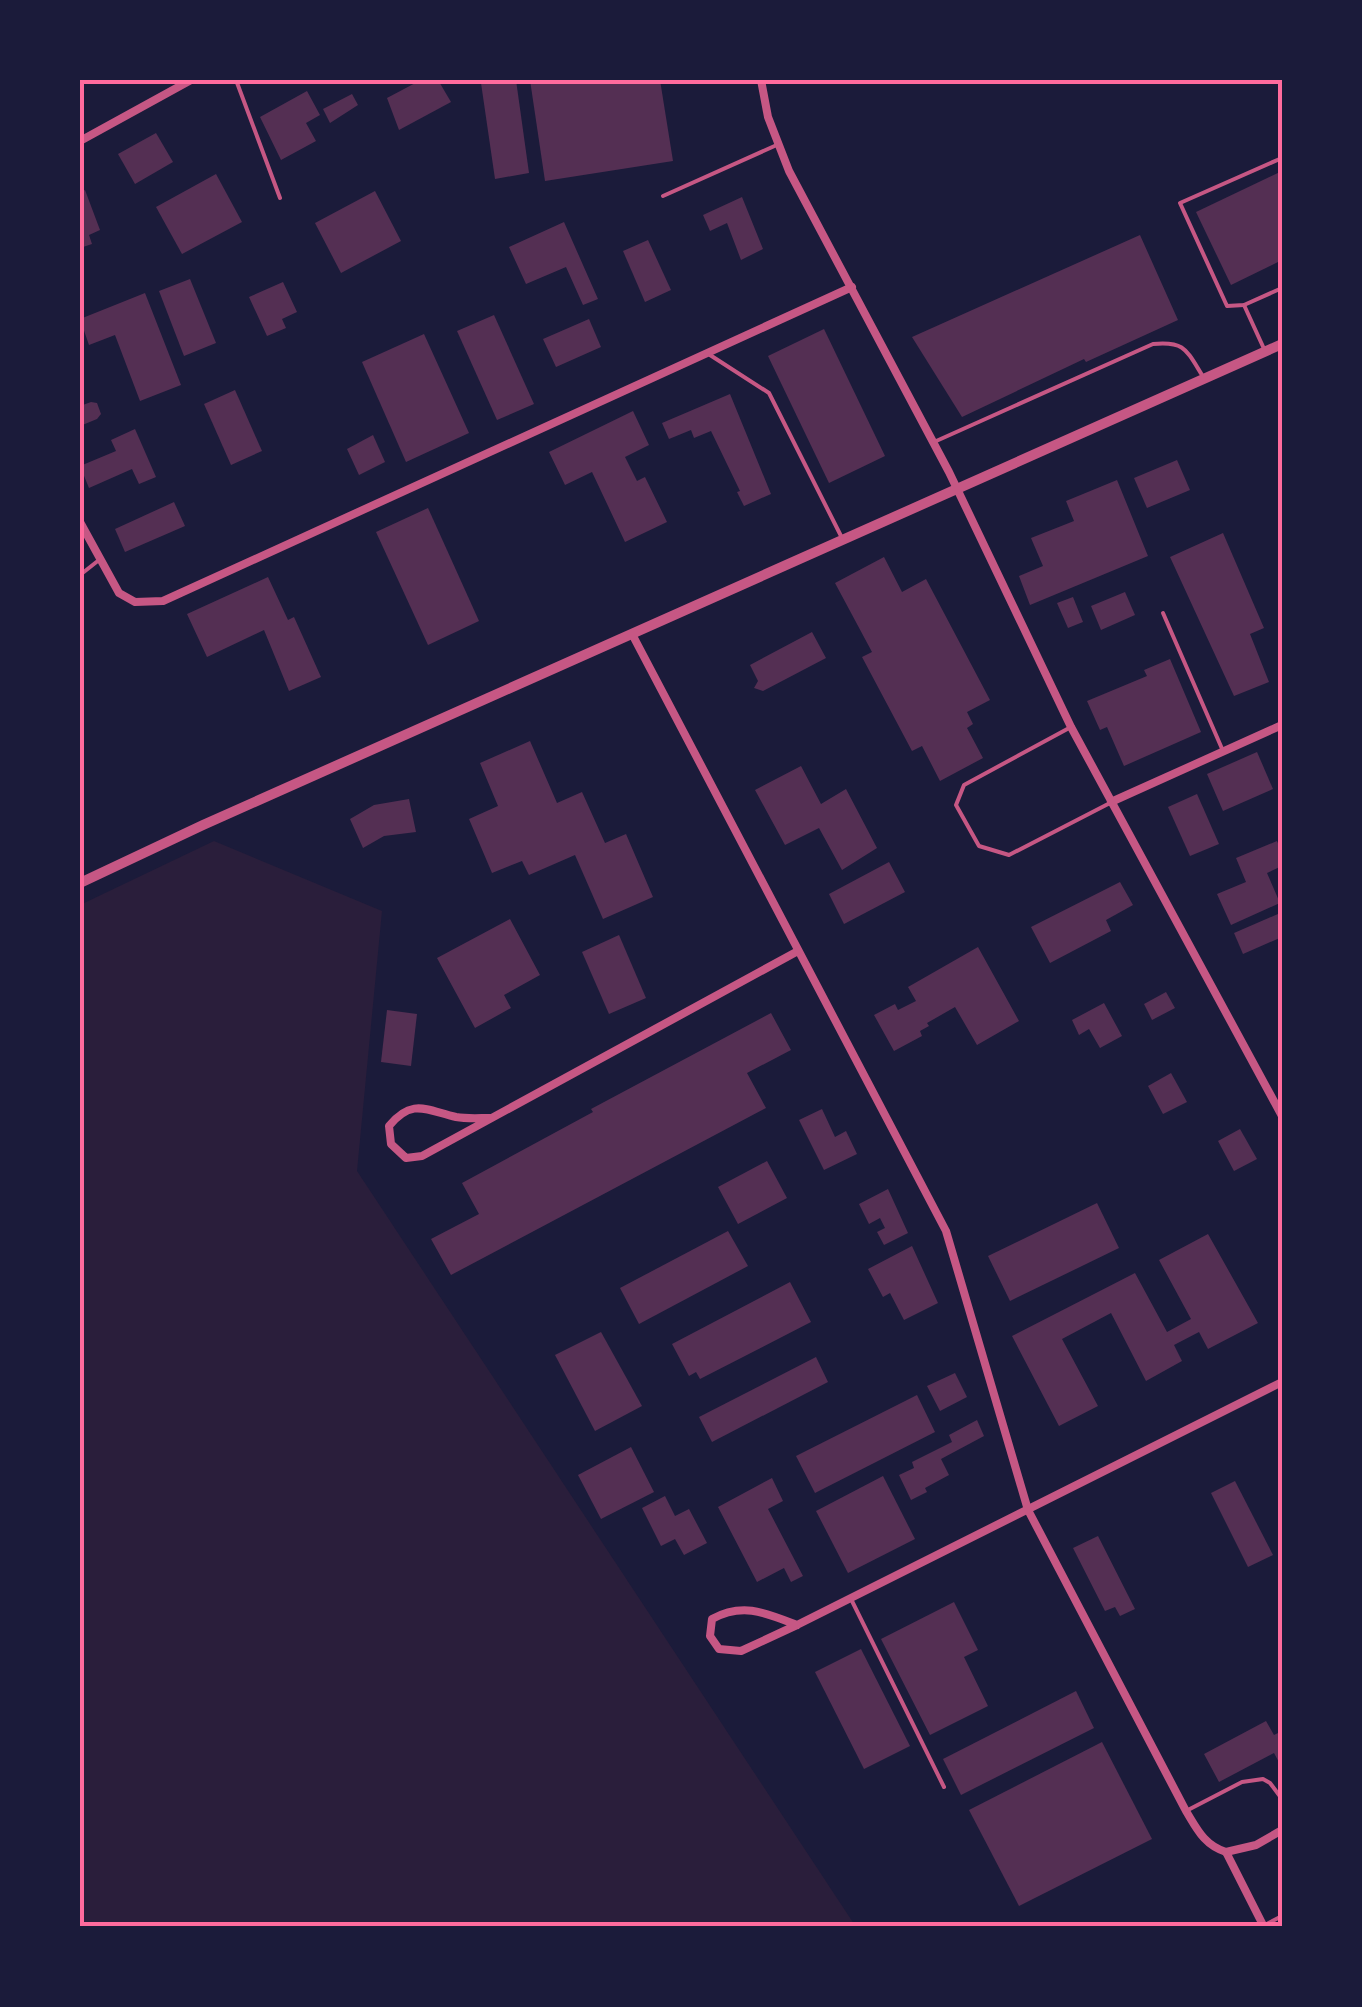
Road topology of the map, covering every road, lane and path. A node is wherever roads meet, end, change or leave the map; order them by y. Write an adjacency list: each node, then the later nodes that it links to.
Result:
1 (191, 80): 4 (street)
2 (236, 80): 8 (lane)
3 (761, 80): 5 (street)
4 (80, 141)
5 (778, 144): 7 (lane); 9 (street)
6 (1282, 158): 11 (lane)
7 (663, 196)
8 (280, 198)
9 (852, 287): 13 (street); 16 (street)
10 (1282, 288): 11 (lane)
11 (1244, 305): 14 (lane)
12 (1282, 344): 14 (street)
13 (707, 352): 19 (lane); 20 (street)
14 (1265, 352): 15 (street)
15 (1205, 378): 16 (lane); 17 (street)
16 (933, 442): 17 (street)
17 (958, 489): 19 (street); 25 (street)
18 (80, 522): 20 (street)
19 (843, 541): 23 (street)
20 (98, 560): 21 (lane)
21 (80, 574)
22 (1164, 612): 26 (lane)
23 (632, 634): 28 (street); 29 (street)
24 (1282, 724): 26 (street)
25 (1071, 727): 27 (street); 27 (lane)
26 (1223, 751): 27 (street)
27 (1111, 802): 30 (street)
28 (80, 883)
29 (798, 951): 32 (street); 34 (street)
30 (1280, 1105): 31 (street)
31 (1282, 1116)
32 (490, 1118): 32 (street)
33 (1282, 1382): 34 (street)
34 (1028, 1510): 35 (street); 39 (street)
35 (851, 1599): 36 (street); 37 (lane)
36 (798, 1625): 36 (street)
37 (944, 1787)
38 (1282, 1799): 39 (lane)
39 (1186, 1810): 41 (street)
40 (1282, 1830): 41 (street)
41 (1226, 1852): 43 (street)
42 (1282, 1916): 43 (lane)
43 (1264, 1927)

